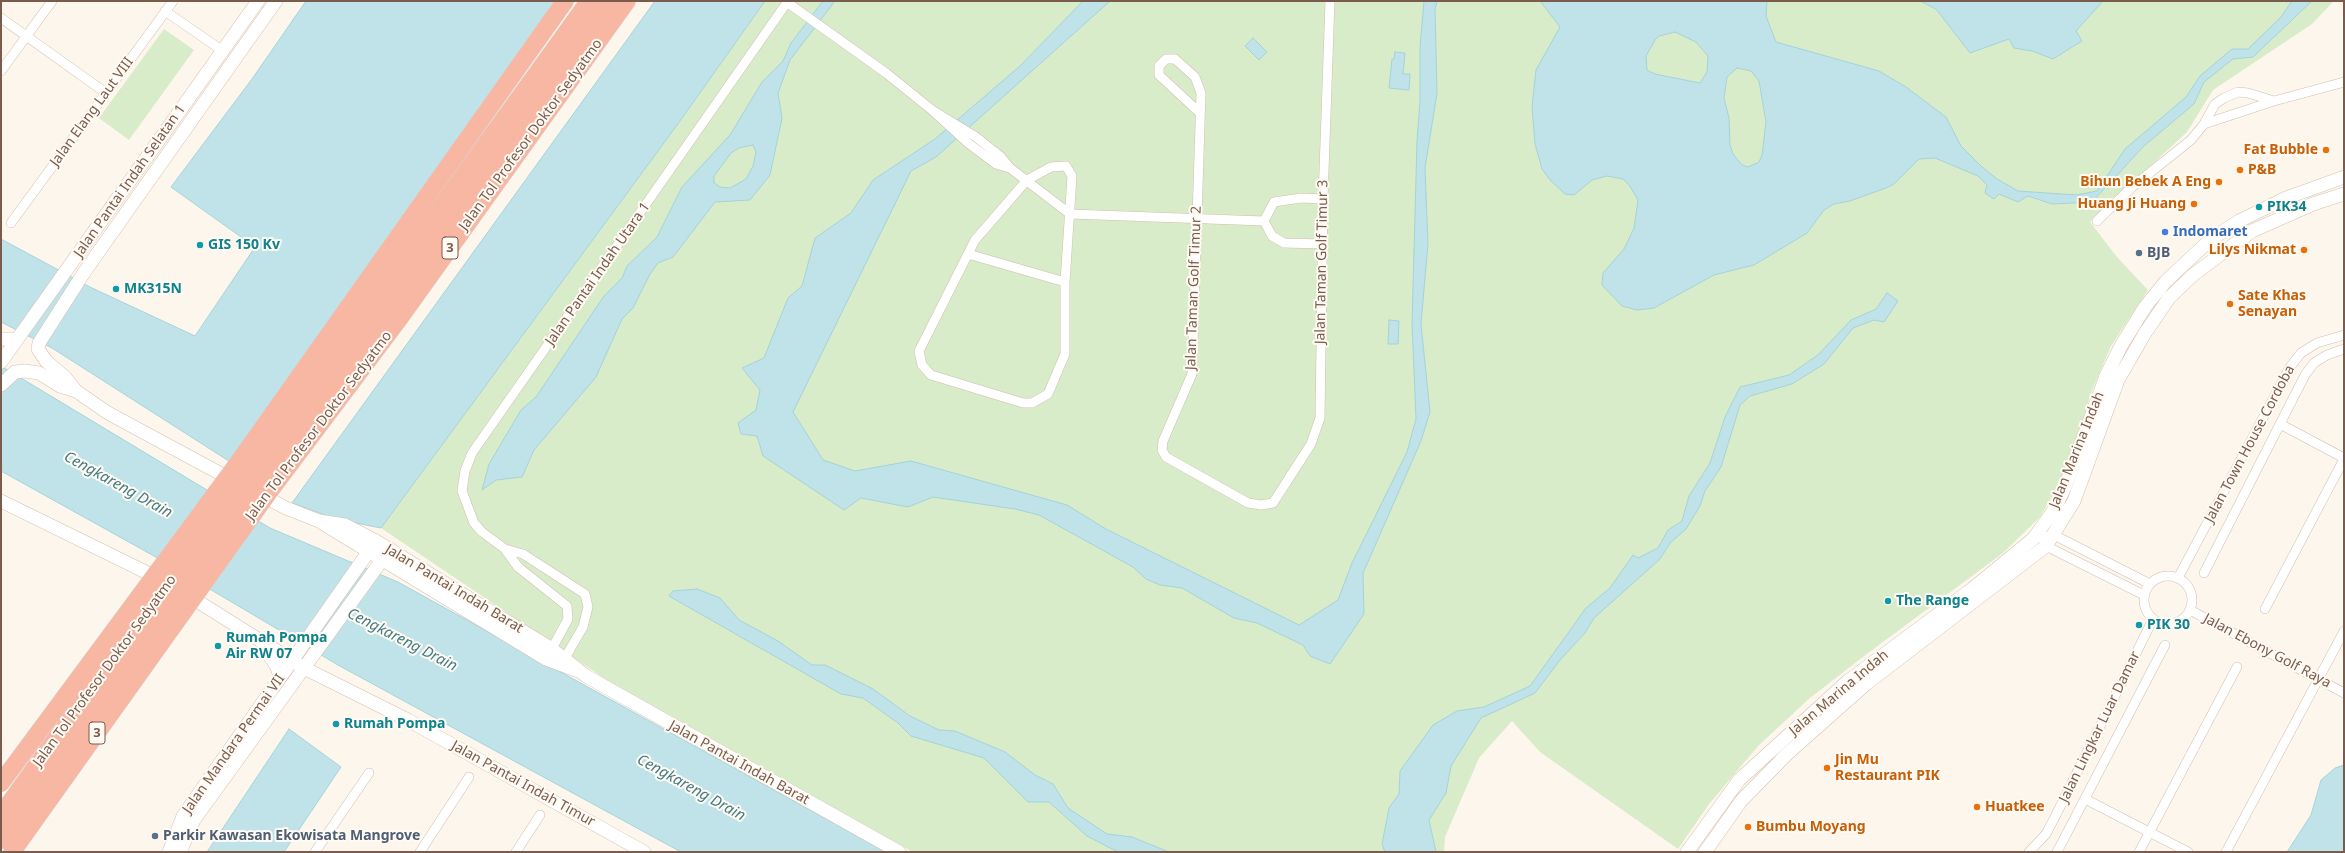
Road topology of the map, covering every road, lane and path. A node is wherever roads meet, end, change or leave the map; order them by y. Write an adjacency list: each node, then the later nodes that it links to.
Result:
1 (52, 1): 14 (street)
2 (173, 1): 12 (street, Jalan Elang Laut VIII)
3 (258, 1): 15 (main road, Jalan Pantai Indah Selatan 1)
4 (276, 1): 41 (main road, Jalan Pantai Indah Selatan 1)
5 (565, 1): 46 (highway, Jalan Tol Profesor Doktor Sedyatmo / 3)
6 (589, 1): 46 (highway, Jalan Tol Profesor Doktor Sedyatmo / 3)
7 (608, 1): 46 (highway, Jalan Tol Profesor Doktor Sedyatmo / 3)
8 (627, 1): 46 (highway, Jalan Tol Profesor Doktor Sedyatmo / 3)
9 (1321, 1): 11 (street, Jalan Taman Golf Timur 3)
10 (788, 2): 21 (street); 54 (street, Jalan Pantai Indah Utara 1)
11 (1330, 5): 27 (street, Jalan Taman Golf Timur 3)
12 (165, 11): 15 (street); 18 (street, Jalan Elang Laut VIII)
13 (1, 18): 14 (street)
14 (26, 36): 16 (street); 18 (street)
15 (223, 51): 37 (main road, Jalan Pantai Indah Selatan 1)
16 (1, 71)
17 (2344, 82): 19 (street)
18 (106, 93): 32 (street, Jalan Elang Laut VIII)
19 (2274, 101): 22 (street); 22 (street)
20 (1200, 113): 20 (street, Jalan Taman Golf Timur 2); 29 (street, Jalan Taman Golf Timur 2)
21 (950, 123): 23 (street); 23 (street)
22 (2204, 124): 31 (street)
23 (1010, 168): 25 (street)
24 (2344, 177): 51 (main road, Jalan Marina Indah)
25 (1027, 180): 28 (street); 28 (street); 34 (street)
26 (2344, 194): 50 (main road, Jalan Marina Indah)
27 (1323, 199): 30 (street); 33 (street, Jalan Taman Golf Timur 3)
28 (1070, 214): 29 (street); 35 (street)
29 (1196, 218): 30 (street); 48 (street, Jalan Taman Golf Timur 2)
30 (1264, 220): 33 (street)
31 (2097, 221)
32 (11, 223)
33 (1322, 244): 48 (street, Jalan Taman Golf Timur 3)
34 (968, 254): 35 (street); 35 (street)
35 (1065, 282)
36 (2344, 335): 59 (street, Jalan Town House Cordoba)
37 (19, 336): 38 (main road); 40 (main road, Jalan Pantai Indah Selatan 1)
38 (1, 339)
39 (2344, 349): 44 (street)
40 (7, 360): 42 (main road, Jalan Pantai Indah Selatan 1); 43 (main road, Jalan Pantai Indah Barat)
41 (46, 361): 43 (main road, Jalan Pantai Indah Barat)
42 (1, 383)
43 (76, 391): 49 (main road, Jalan Pantai Indah Barat)
44 (2280, 424): 45 (street); 58 (street)
45 (2344, 459): 63 (street)
46 (252, 480): 62 (highway, Jalan Tol Profesor Doktor Sedyatmo / 3, bridge); 62 (highway, Jalan Tol Profesor Doktor Sedyatmo / 3, bridge)
47 (1, 501): 67 (main road, Jalan Pantai Indah Timur)
48 (1273, 503)
49 (319, 521): 52 (main road, Jalan Pantai Indah Barat); 56 (main road, Jalan Pantai Indah Barat)
50 (2054, 535): 51 (street); 53 (main road, Jalan Marina Indah); 60 (street)
51 (2033, 539): 94 (main road, Jalan Marina Indah)
52 (376, 541): 55 (main road, Jalan Pantai Indah Barat); 56 (main road, Jalan Mandara Permai VII)
53 (2046, 546): 61 (street); 95 (main road, Jalan Marina Indah)
54 (505, 548): 69 (street, Jalan Pantai Indah Utara 1); 71 (street, Jalan Pantai Indah Utara 1)
55 (390, 549): 57 (main road, Jalan Mandara Permai VII); 69 (main road, Jalan Pantai Indah Barat)
56 (365, 558): 57 (main road, Jalan Pantai Indah Barat); 70 (main road, Jalan Mandara Permai VII)
57 (380, 566): 69 (main road, Jalan Pantai Indah Barat); 73 (main road, Jalan Mandara Permai VII)
58 (2204, 574)
59 (2178, 578): 60 (street); 64 (street)
60 (2150, 584): 61 (street)
61 (2144, 595): 65 (street)
62 (162, 605): 79 (highway, Jalan Tol Profesor Doktor Sedyatmo / 3); 82 (highway, Jalan Tol Profesor Doktor Sedyatmo / 3); 84 (highway, Jalan Tol Profesor Doktor Sedyatmo / 3); 86 (highway, Jalan Tol Profesor Doktor Sedyatmo / 3)
63 (2265, 609)
64 (2190, 610): 65 (street); 75 (street, Jalan Ebony Golf Raya)
65 (2153, 619): 96 (street, Jalan Lingkar Luar Damar)
66 (2344, 631): 75 (street)
67 (255, 637): 70 (main road, Jalan Pantai Indah Timur); 74 (main road, Jalan Pantai Indah Timur)
68 (2166, 645): 80 (street)
69 (549, 654): 71 (main road, Jalan Pantai Indah Barat)
70 (292, 661): 73 (main road, Jalan Pantai Indah Timur); 74 (main road, Jalan Mandara Permai VII)
71 (562, 662): 93 (main road, Jalan Pantai Indah Barat)
72 (2237, 667): 83 (street)
73 (304, 668): 85 (main road, Jalan Pantai Indah Timur); 88 (main road, Jalan Mandara Permai VII)
74 (280, 676): 87 (main road, Jalan Mandara Permai VII)
75 (2318, 678): 76 (street, Jalan Ebony Golf Raya); 100 (street)
76 (2344, 693)
77 (369, 773): 89 (street)
78 (469, 777): 90 (street)
79 (1, 783)
80 (2085, 799): 83 (street); 97 (street)
81 (540, 815): 91 (street)
82 (1, 816)
83 (2149, 832): 98 (street); 99 (street)
84 (1, 840)
85 (626, 848): 92 (main road, Jalan Pantai Indah Timur)
86 (12, 852)
87 (168, 852)
88 (180, 852)
89 (315, 852)
90 (420, 852)
91 (516, 852)
92 (644, 852)
93 (899, 852)
94 (1687, 852)
95 (1705, 852)
96 (2029, 852)
97 (2057, 852)
98 (2139, 852)
99 (2188, 852)
100 (2226, 852)

